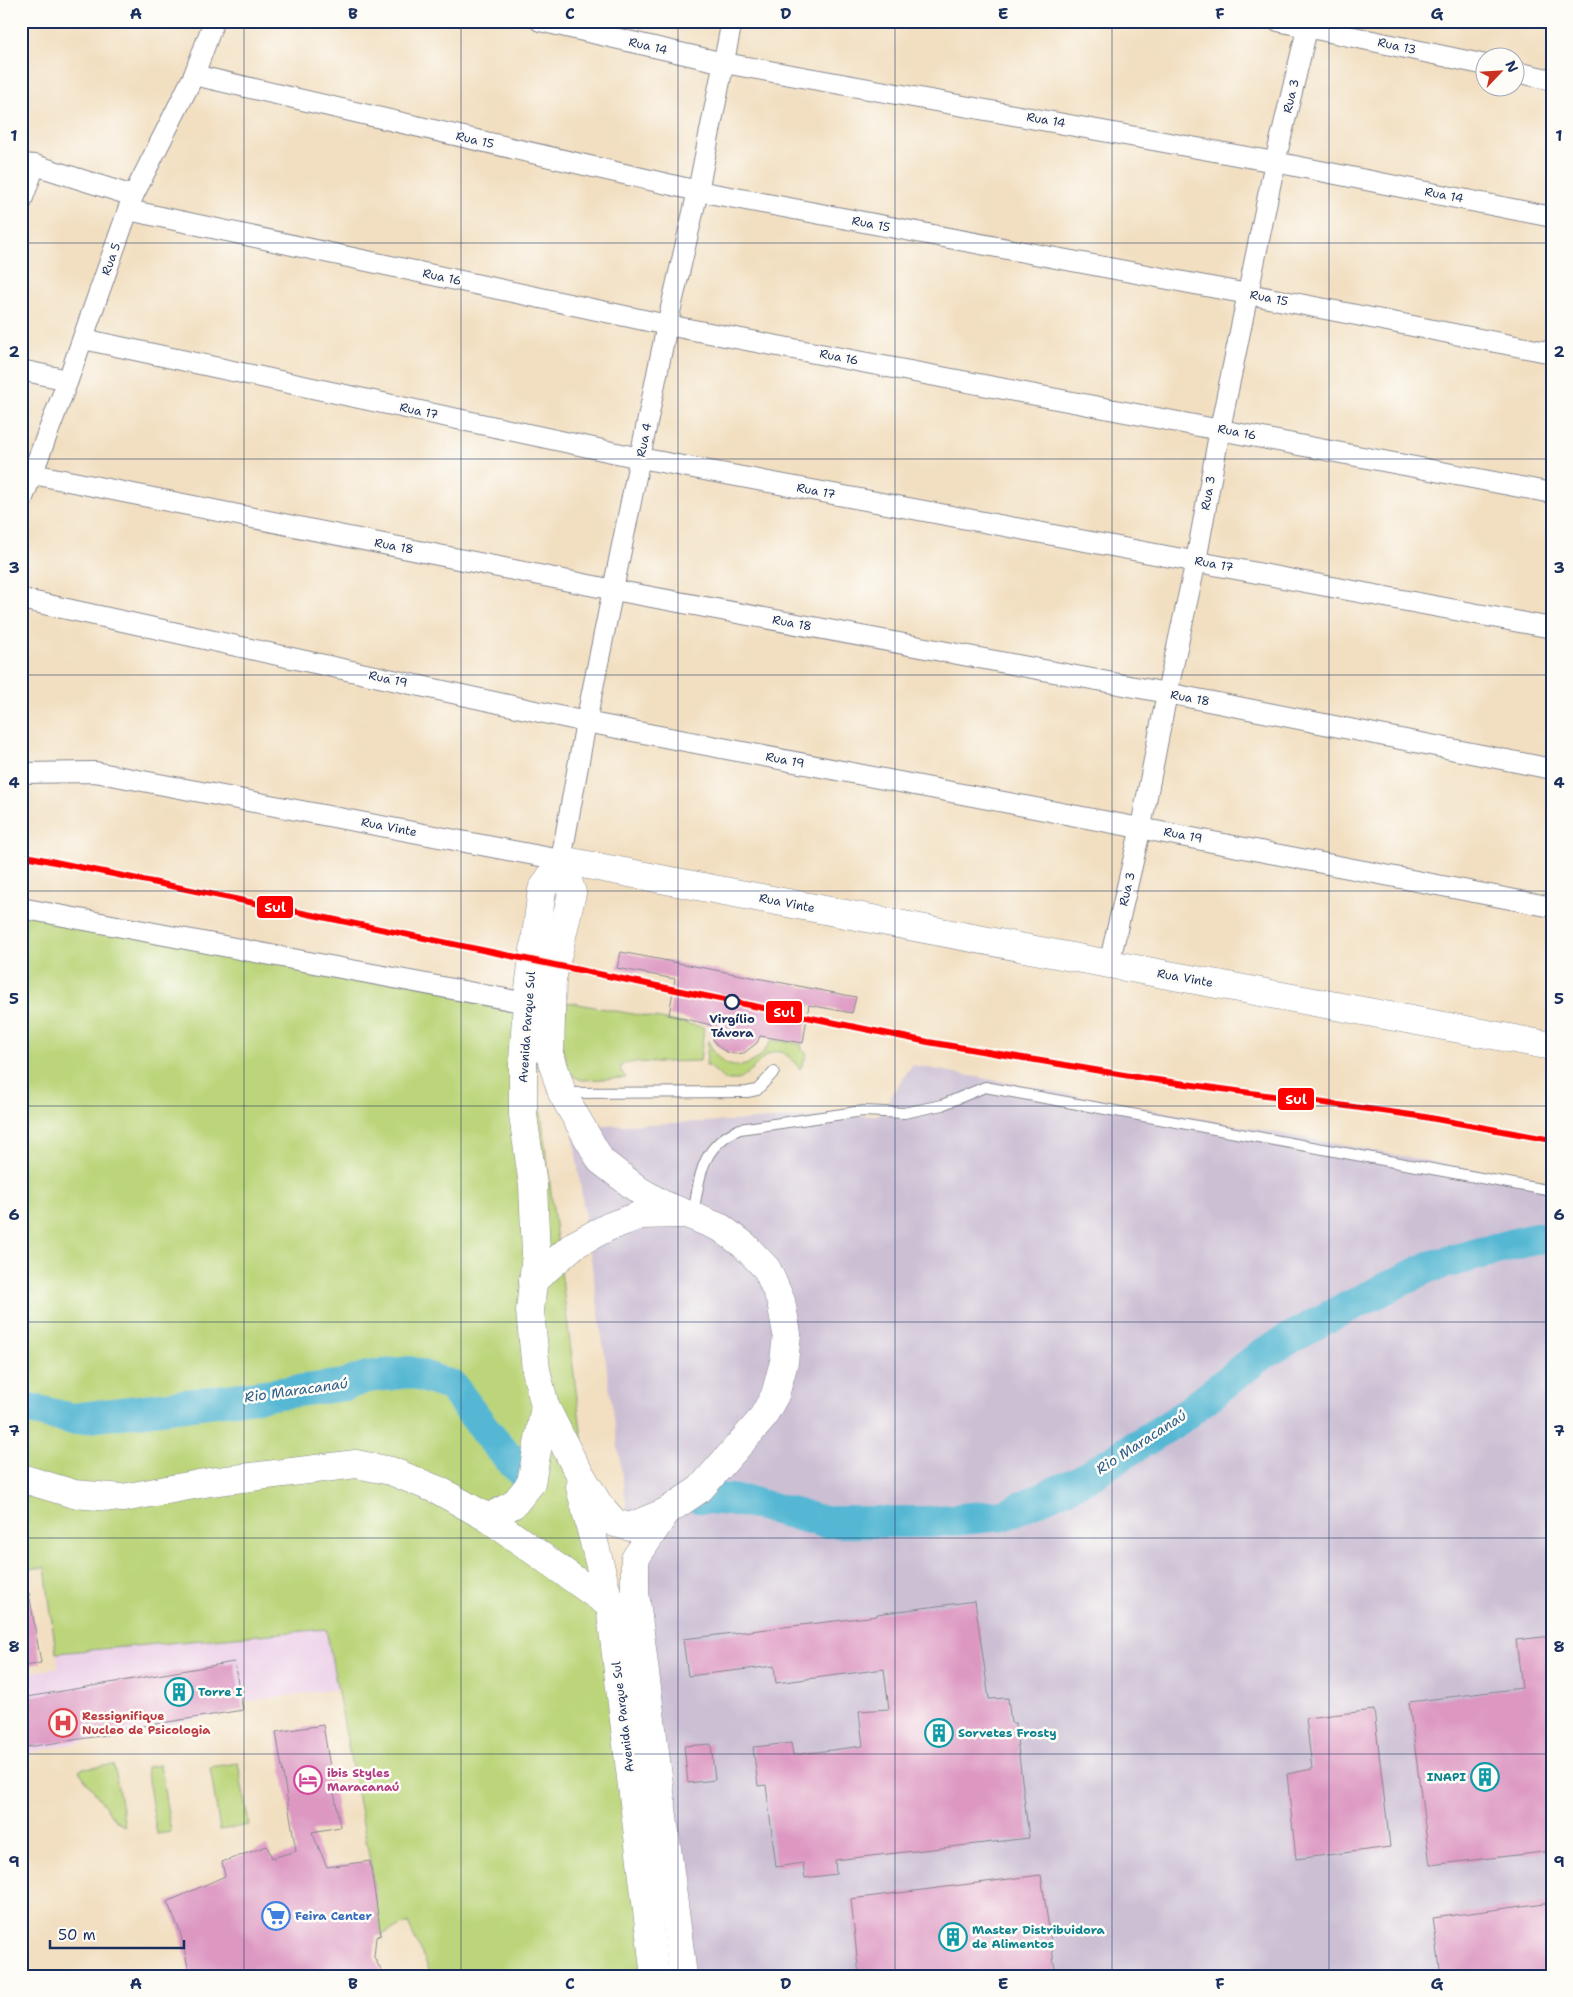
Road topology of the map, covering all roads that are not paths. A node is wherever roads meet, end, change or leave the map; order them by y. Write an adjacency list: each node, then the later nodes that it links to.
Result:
1 (214, 21): 9 (street, Rua 5)
2 (540, 21): 6 (street, Rua 14)
3 (732, 21): 6 (street, Rua 4)
4 (1278, 21): 5 (street, Rua 13)
5 (1308, 24): 7 (street, Rua 13); 11 (street, Rua 3)
6 (724, 63): 11 (street, Rua 14); 13 (street, Rua 4)
7 (1476, 63)
8 (1526, 74): 10 (street)
9 (194, 75): 13 (street, Rua 15); 15 (street, Rua 5)
10 (1552, 80)
11 (1275, 162): 16 (street, Rua 14); 17 (street, Rua 3)
12 (28, 165): 14 (street); 15 (street, Rua 16)
13 (698, 191): 17 (street, Rua 15); 18 (street, Rua 4)
14 (21, 203)
15 (131, 203): 18 (street, Rua 16); 19 (street, Rua 5)
16 (1552, 217)
17 (1248, 294): 20 (street, Rua 15); 23 (street, Rua 3)
18 (667, 325): 23 (street, Rua 16); 24 (street, Rua 4)
19 (82, 339): 22 (street, Rua 5); 24 (street, Rua 17)
20 (1552, 353)
21 (21, 370): 22 (street)
22 (68, 380): 25 (street, Rua 5)
23 (1220, 429): 26 (street, Rua 16); 28 (street, Rua 3)
24 (640, 458): 28 (street, Rua 17); 29 (street, Rua 4)
25 (33, 474): 27 (street, Rua 5); 29 (street, Rua 18)
26 (1552, 492)
27 (21, 503)
28 (1196, 561): 31 (street, Rua 17); 32 (street, Rua 3)
29 (614, 590): 32 (street, Rua 18); 33 (street, Rua 4)
30 (21, 599): 33 (street, Rua 19)
31 (1552, 628)
32 (1167, 693): 34 (street, Rua 18); 36 (street, Rua 3)
33 (586, 722): 36 (street, Rua 19); 37 (street, Rua 4)
34 (1552, 769)
35 (21, 772): 37 (street, Rua Vinte)
36 (1141, 827): 38 (street, Rua 19); 40 (street, Rua 3)
37 (561, 860): 40 (street, Rua Vinte); 41 (street, Avenida Parque Sul); 44 (street, Avenida Parque Sul)
38 (1552, 907)
39 (21, 908): 41 (street)
40 (1109, 964): 42 (street, Rua Vinte)
41 (527, 1002): 47 (street, Avenida Parque Sul)
42 (1552, 1046)
43 (774, 1072): 44 (lane)
44 (562, 1092): 46 (street, Avenida Parque Sul)
45 (1552, 1191): 46 (lane)
46 (690, 1214): 47 (street); 51 (street, Avenida Parque Sul)
47 (534, 1281): 48 (street, Avenida Parque Sul)
48 (545, 1406): 49 (street, Avenida Parque Sul); 52 (street)
49 (573, 1462): 51 (street, Avenida Parque Sul); 53 (street, Avenida Parque Sul)
50 (21, 1478): 52 (street)
51 (666, 1512): 55 (street, Avenida Parque Sul)
52 (488, 1518): 53 (street)
53 (610, 1605): 54 (street, Avenida Parque Sul)
54 (655, 1976)
55 (683, 1976)

